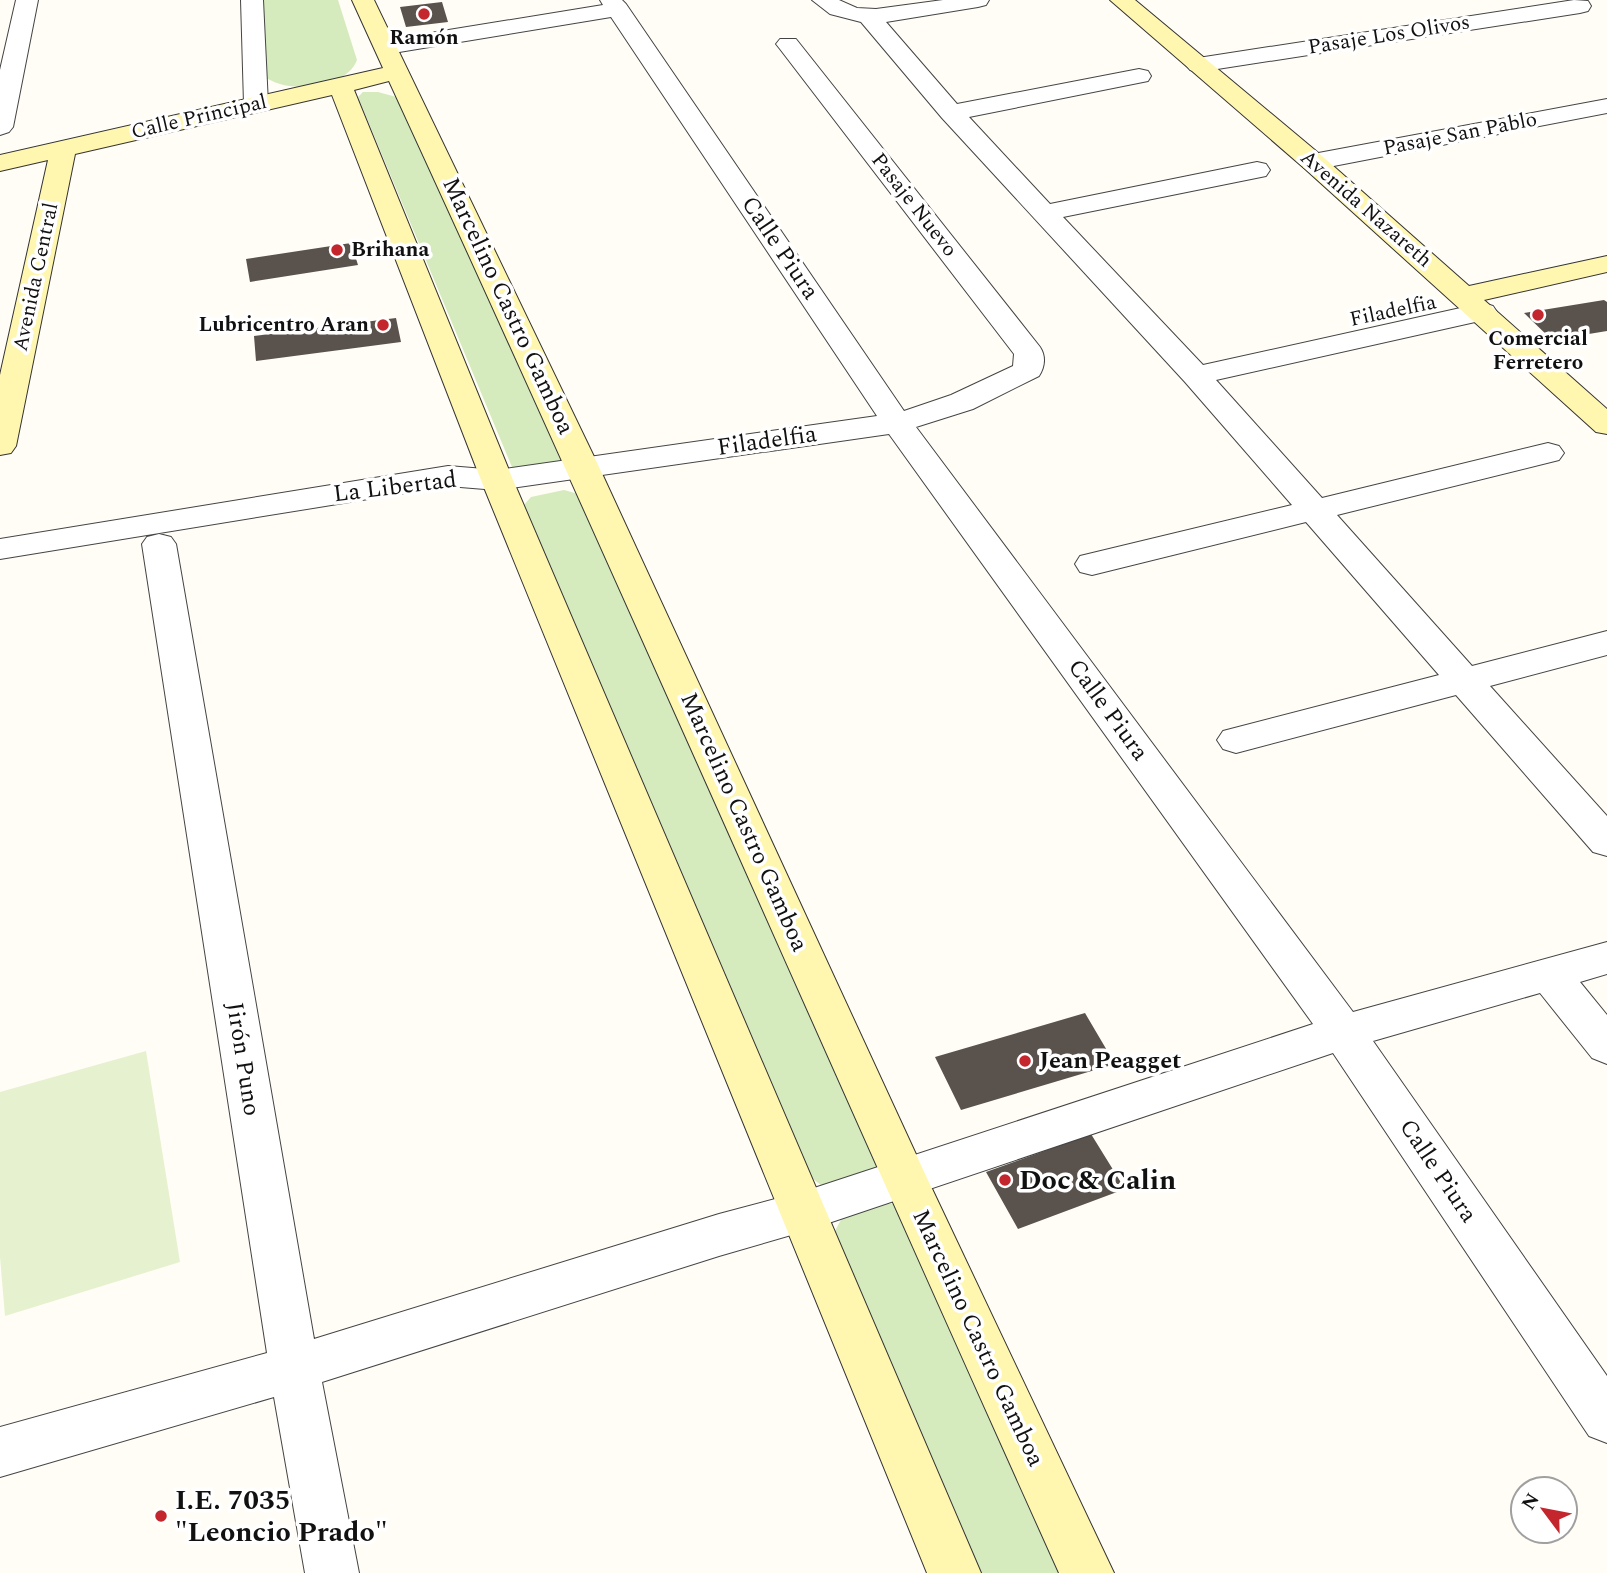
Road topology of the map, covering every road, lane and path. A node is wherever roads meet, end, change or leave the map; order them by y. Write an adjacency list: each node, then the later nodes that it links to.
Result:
1 (27, 0): 18 (street)
2 (252, 0): 15 (street)
3 (363, 0): 11 (main road, Marcelino Castro Gamboa)
4 (822, 0): 9 (street)
5 (978, 0): 9 (street)
6 (1121, 0): 12 (main road, Avenida Nazareth)
7 (615, 4): 11 (street); 29 (street, Calle Piura)
8 (1582, 8): 12 (street, Pasaje Los Olivos)
9 (870, 18): 17 (street)
10 (788, 44): 28 (street, Pasaje Nuevo)
11 (393, 59): 14 (main road, Calle Principal); 33 (main road, Marcelino Castro Gamboa)
12 (1198, 65): 20 (main road, Avenida Nazareth)
13 (1139, 76): 17 (street)
14 (340, 85): 15 (main road, Calle Principal); 34 (main road)
15 (256, 104): 19 (main road, Calle Principal)
16 (1607, 106): 20 (street, Pasaje San Pablo)
17 (951, 113): 23 (street)
18 (0, 127)
19 (63, 148): 21 (main road, Calle Principal); 31 (main road, Avenida Central)
20 (1313, 162): 26 (main road, Avenida Nazareth)
21 (0, 163)
22 (1257, 170): 23 (street)
23 (1045, 213): 27 (street)
24 (1607, 264): 26 (main road, Filadelfia)
25 (1607, 285): 26 (main road, Filadelfia)
26 (1474, 304): 27 (street, Filadelfia); 30 (main road, Avenida Nazareth)
27 (1188, 367): 35 (street)
28 (1028, 370): 29 (street, Filadelfia)
29 (897, 422): 33 (street, Filadelfia); 46 (street, Calle Piura)
30 (1607, 425)
31 (0, 446)
32 (1548, 453): 35 (street)
33 (583, 467): 34 (street, Filadelfia); 48 (main road, Marcelino Castro Gamboa)
34 (497, 480): 36 (street, La Libertad); 37 (street, La Libertad); 49 (main road)
35 (1314, 510): 38 (street); 41 (street)
36 (159, 544): 39 (street, La Libertad); 50 (street, Jirón Puno)
37 (0, 549)
38 (1092, 564)
39 (0, 572)
40 (1607, 643): 41 (street)
41 (1465, 680): 42 (street); 43 (street)
42 (1237, 740)
43 (1607, 842)
44 (1607, 958): 45 (street)
45 (1550, 976): 46 (street); 47 (street)
46 (1343, 1032): 48 (street); 51 (street, Calle Piura)
47 (1607, 1046)
48 (903, 1176): 49 (street); 55 (main road, Marcelino Castro Gamboa)
49 (805, 1212): 50 (street); 54 (main road)
50 (294, 1368): 52 (street); 53 (street, Jirón Puno)
51 (1607, 1419)
52 (0, 1452)
53 (332, 1573)
54 (954, 1573)
55 (1087, 1573)

